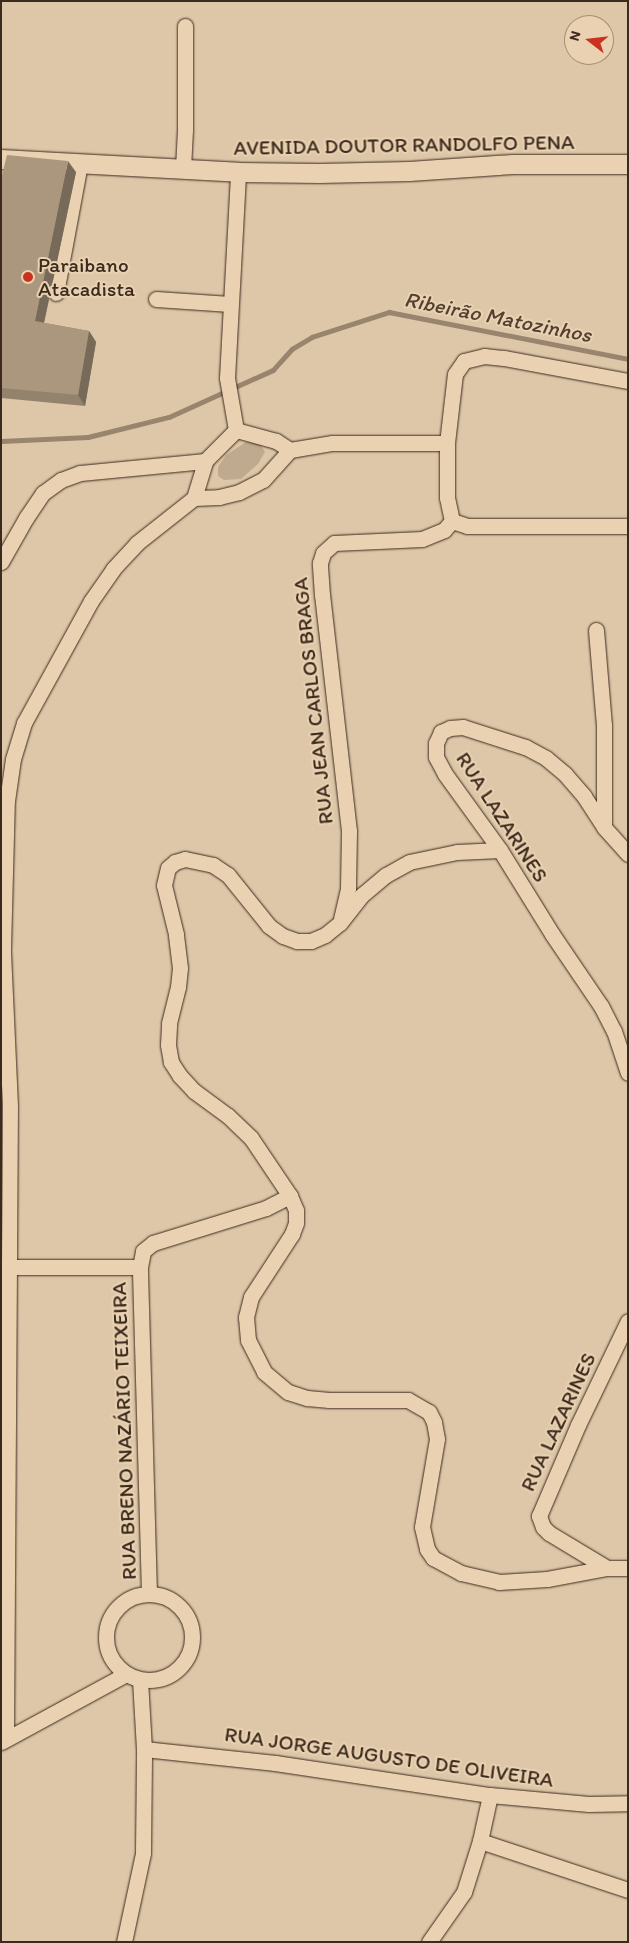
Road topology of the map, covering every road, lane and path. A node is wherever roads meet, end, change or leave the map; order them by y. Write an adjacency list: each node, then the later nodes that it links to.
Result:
1 (185, 26): 5 (street)
2 (1, 159): 3 (main road, AVENIDA DOUTOR RANDOLFO PENA)
3 (80, 163): 5 (main road, AVENIDA DOUTOR RANDOLFO PENA); 7 (street)
4 (628, 164): 6 (main road, AVENIDA DOUTOR RANDOLFO PENA)
5 (183, 168): 6 (main road, AVENIDA DOUTOR RANDOLFO PENA)
6 (238, 172): 9 (street)
7 (56, 293)
8 (156, 298): 9 (street)
9 (230, 304): 11 (street)
10 (628, 381): 12 (street)
11 (236, 430): 13 (street); 14 (street)
12 (447, 443): 13 (street); 16 (street)
13 (290, 450): 15 (street)
14 (205, 461): 15 (street); 18 (street)
15 (194, 498): 25 (street)
16 (452, 521): 17 (street); 23 (street, RUA JEAN CARLOS BRAGA)
17 (628, 526)
18 (1, 562)
19 (596, 630): 20 (street)
20 (604, 827): 21 (street, RUA LAZARINES); 22 (street, RUA LAZARINES)
21 (500, 850): 23 (street); 24 (street, RUA LAZARINES)
22 (628, 854)
23 (340, 923): 26 (street)
24 (628, 1073)
25 (6, 1106): 27 (street)
26 (290, 1196): 28 (street); 30 (street)
27 (6, 1267): 28 (street); 34 (street)
28 (140, 1267): 32 (street, RUA BRENO NAZÁRIO TEIXEIRA)
29 (628, 1321): 30 (street, RUA LAZARINES)
30 (607, 1568): 31 (street)
31 (628, 1568)
32 (149, 1594): 33 (street, RUA BRENO NAZÁRIO TEIXEIRA); 33 (street, RUA BRENO NAZÁRIO TEIXEIRA)
33 (133, 1677): 34 (street); 35 (street)
34 (4, 1740)
35 (144, 1750): 36 (street, RUA JORGE AUGUSTO DE OLIVEIRA); 41 (street)
36 (490, 1795): 37 (street, RUA JORGE AUGUSTO DE OLIVEIRA); 38 (street)
37 (628, 1803)
38 (480, 1841): 39 (street); 40 (street)
39 (628, 1890)
40 (432, 1940)
41 (124, 1942)

